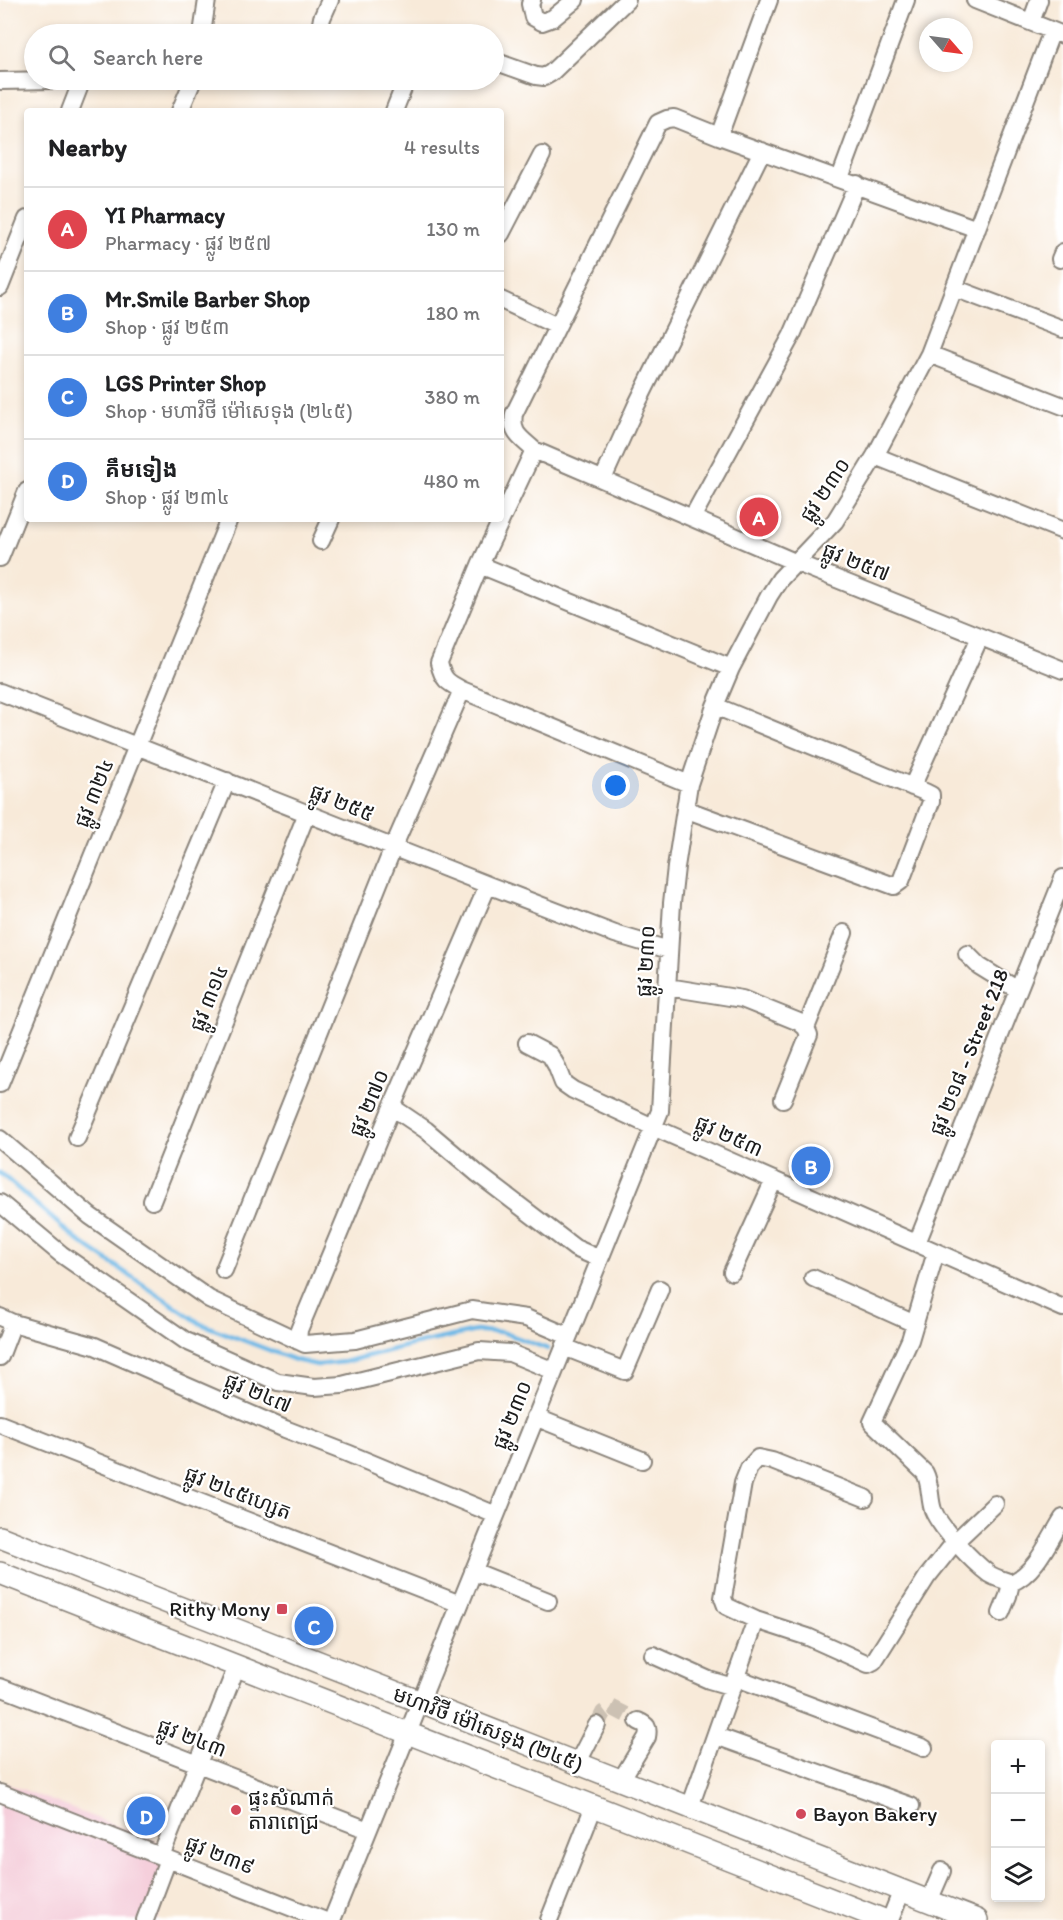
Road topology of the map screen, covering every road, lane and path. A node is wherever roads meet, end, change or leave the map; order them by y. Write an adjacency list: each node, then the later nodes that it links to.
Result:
1 (207, 0): 11 (street)
2 (330, 0): 12 (street)
3 (532, 0): 4 (street)
4 (575, 0)
5 (627, 0): 14 (street)
6 (769, 0): 23 (street)
7 (906, 0): 26 (street)
8 (975, 0): 10 (street)
9 (1039, 0): 10 (street)
10 (1031, 22): 13 (street)
11 (203, 24)
12 (321, 24)
13 (1057, 33): 30 (street, ផ្លូវ ២៣០)
14 (504, 65)
15 (0, 81): 16 (street)
16 (24, 81)
17 (78, 90): 20 (street)
18 (189, 90): 21 (street)
19 (403, 90): 22 (street)
20 (71, 108)
21 (181, 108)
22 (395, 108)
23 (719, 136): 24 (street); 34 (street)
24 (762, 151): 26 (street); 41 (street)
25 (542, 155): 29 (street)
26 (840, 178): 27 (street)
27 (857, 184): 30 (street); 44 (street)
28 (24, 227): 31 (street)
29 (504, 228)
30 (977, 229): 32 (street, ផ្លូវ ២៣០)
31 (0, 287)
32 (954, 288): 35 (street); 36 (street, ផ្លូវ ២៣០)
33 (504, 301): 34 (street)
34 (557, 326): 38 (street)
35 (1063, 329)
36 (928, 354): 37 (street); 40 (street, ផ្លូវ ២៣០)
37 (1063, 406)
38 (507, 422): 39 (street)
39 (534, 450): 41 (street, ផ្លូវ ២៥៧); 43 (street)
40 (875, 456): 48 (street); 51 (street, ផ្លូវ ២៣០)
41 (603, 479): 44 (street, ផ្លូវ ២៥៧)
42 (24, 498): 50 (street)
43 (504, 514)
44 (692, 518): 51 (street, ផ្លូវ ២៥៧)
45 (228, 522): 59 (street, ផ្លូវ ៣២៤)
46 (330, 522): 49 (street)
47 (500, 522): 52 (street)
48 (1063, 531)
49 (321, 541)
50 (0, 558)
51 (797, 563): 53 (street, ផ្លូវ ២៥៧); 54 (street, ផ្លូវ ២៣០)
52 (480, 565): 54 (street); 56 (street)
53 (980, 637): 55 (street, ផ្លូវ ២៥៧); 62 (street)
54 (731, 668): 58 (street, ផ្លូវ ២៣០)
55 (1063, 670)
56 (462, 690): 61 (street); 65 (street)
57 (0, 692): 59 (street, ផ្លូវ ២៥៥)
58 (715, 706): 61 (street, ផ្លូវ ២៣០); 62 (street)
59 (137, 745): 60 (street, ផ្លូវ ២៥៥); 75 (street, ផ្លូវ ៣២៤)
60 (227, 781): 64 (street, ផ្លូវ ២៥៥); 79 (street)
61 (689, 784): 63 (street, ផ្លូវ ២៣០)
62 (912, 787): 63 (street)
63 (685, 809): 69 (street, ផ្លូវ ២៣០)
64 (307, 813): 65 (street, ផ្លូវ ២៥៥); 82 (street, ផ្លូវ ៣១៤)
65 (393, 848): 67 (street, ផ្លូវ ២៥៥); 87 (street)
66 (1063, 878): 72 (street, ផ្លូវ ២១៨ - Street 218)
67 (488, 885): 69 (street, ផ្លូវ ២៥៥); 77 (street, ផ្លូវ ២៧០)
68 (844, 933): 73 (street)
69 (669, 951): 71 (street, ផ្លូវ ២៣០)
70 (968, 954): 72 (street)
71 (668, 987): 73 (street); 78 (street, ផ្លូវ ២៣០)
72 (1018, 990): 84 (street, ផ្លូវ ២១៨ - Street 218)
73 (807, 1029): 76 (street)
74 (527, 1043): 78 (street, ផ្លូវ ២៥៣)
75 (0, 1084)
76 (783, 1099)
77 (392, 1107): 86 (street); 94 (street, ផ្លូវ ២៧០)
78 (653, 1127): 81 (street, ផ្លូវ ២៥៣); 86 (street, ផ្លូវ ២៣០)
79 (77, 1138)
80 (0, 1139): 94 (street)
81 (774, 1180): 84 (street, ផ្លូវ ២៥៣); 88 (street)
82 (152, 1201)
83 (0, 1203): 97 (street)
84 (917, 1243): 85 (street, ផ្លូវ ២៥៣)
85 (936, 1252): 91 (street, ផ្លូវ ២៥៣); 93 (street)
86 (600, 1258): 95 (street, ផ្លូវ ២៣០)
87 (224, 1270)
88 (732, 1272)
89 (813, 1278): 93 (street)
90 (660, 1289): 95 (street)
91 (1063, 1308)
92 (6, 1320): 96 (street); 103 (street, ផ្លូវ ២៤៧)
93 (915, 1324): 106 (street)
94 (298, 1341): 95 (street)
95 (566, 1342): 97 (street, ផ្លូវ ២៣០)
96 (0, 1357)
97 (554, 1371): 98 (street, ផ្លូវ ២៣០)
98 (535, 1417): 100 (street); 103 (street, ផ្លូវ ២៣០)
99 (0, 1424): 111 (street, ផ្លូវ ២៤៥ហ្សេត)
100 (642, 1460)
101 (865, 1498): 113 (street)
102 (995, 1504): 106 (street)
103 (496, 1515): 107 (street, ផ្លូវ ២៣០)
104 (1063, 1518): 109 (street)
105 (0, 1537): 118 (main road, មហាវិថី ម៉ៅសេទុង (២៤៥))
106 (955, 1542): 109 (street); 113 (street)
107 (473, 1571): 110 (street); 111 (street, ផ្លូវ ២៣០)
108 (0, 1573): 115 (main road, មហាវិថី ម៉ៅសេទុង (២៤៥))
109 (1011, 1583): 112 (street)
110 (548, 1601)
111 (460, 1604): 118 (street, ផ្លូវ ២៣០)
112 (1001, 1613)
113 (756, 1620): 116 (street)
114 (653, 1655): 116 (street)
115 (237, 1666): 121 (main road, មហាវិថី ម៉ៅសេទុង (២៤៥)); 125 (street)
116 (735, 1683): 122 (street); 123 (street)
117 (0, 1687): 125 (street, ផ្លូវ ២៤៣)
118 (420, 1703): 121 (street, ផ្លូវ ២៣០); 124 (main road, មហាវិថី ម៉ៅសេទុង (២៤៥))
119 (638, 1721): 126 (street)
120 (597, 1725): 124 (street)
121 (408, 1732): 128 (main road, មហាវិថី ម៉ៅសេទុង (២៤៥)); 131 (street, ផ្លូវ ២៣០)
122 (716, 1736): 129 (street); 130 (street)
123 (924, 1748)
124 (577, 1764): 126 (main road, មហាវិថី ម៉ៅសេទុង (២៤៥))
125 (198, 1765): 131 (street, ផ្លូវ ២៤៣); 132 (street)
126 (621, 1780): 130 (main road, មហាវិថី ម៉ៅសេទុង (២៤៥))
127 (0, 1793): 132 (street, ផ្លូវ ២៣៩)
128 (594, 1806): 139 (street); 140 (main road, មហាវិថី ម៉ៅសេទុង (២៤៥))
129 (911, 1806)
130 (690, 1807): 134 (main road, មហាវិថី ម៉ៅសេទុង (២៤៥))
131 (368, 1830): 138 (street, ផ្លូវ ២៣០)
132 (165, 1858): 136 (street); 137 (street, ផ្លូវ ២៣៩)
133 (942, 1871): 135 (street)
134 (902, 1890): 135 (main road, មហាវិថី ម៉ៅសេទុង (២៤៥)); 141 (street)
135 (929, 1901): 142 (main road, មហាវិថី ម៉ៅសេទុង (២៤៥))
136 (145, 1920)
137 (323, 1920)
138 (332, 1920)
139 (549, 1920)
140 (884, 1920)
141 (890, 1920)
142 (977, 1920)

